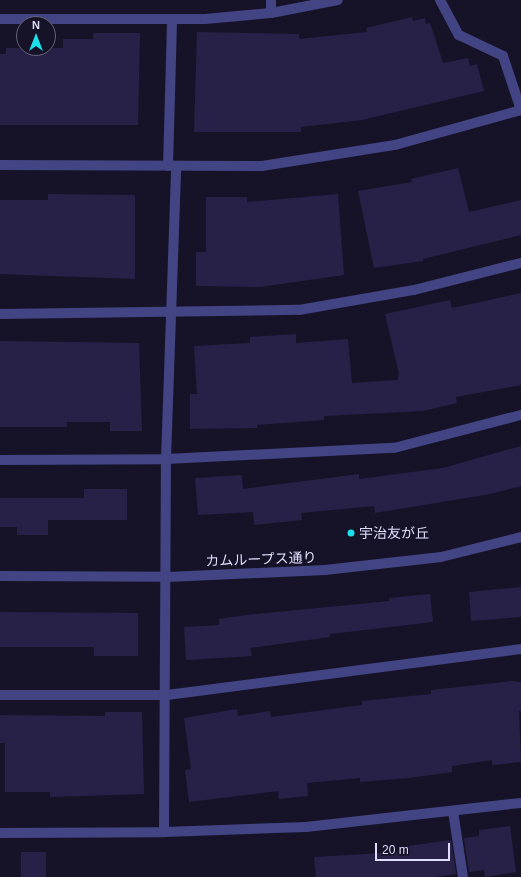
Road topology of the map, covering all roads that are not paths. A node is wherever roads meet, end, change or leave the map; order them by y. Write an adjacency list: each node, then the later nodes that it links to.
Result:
1 (271, 0): 4 (street)
2 (338, 0): 4 (street)
3 (440, 0): 7 (street)
4 (271, 13): 6 (street)
5 (0, 19): 6 (street)
6 (172, 19): 9 (street)
7 (521, 110): 9 (street)
8 (0, 165): 9 (street)
9 (172, 166): 12 (street)
10 (521, 263): 12 (street)
11 (0, 314): 12 (street)
12 (172, 314): 14 (street)
13 (521, 415): 14 (street)
14 (166, 459): 15 (street); 18 (street)
15 (0, 460)
16 (521, 537): 18 (street, カムループス通り)
17 (0, 576): 18 (street, カムループス通り)
18 (167, 577): 21 (street)
19 (521, 649): 21 (street)
20 (0, 695): 21 (street)
21 (167, 695): 24 (street)
22 (521, 803): 23 (street)
23 (453, 811): 24 (street); 26 (street)
24 (164, 832): 25 (street)
25 (0, 833)
26 (463, 877)

